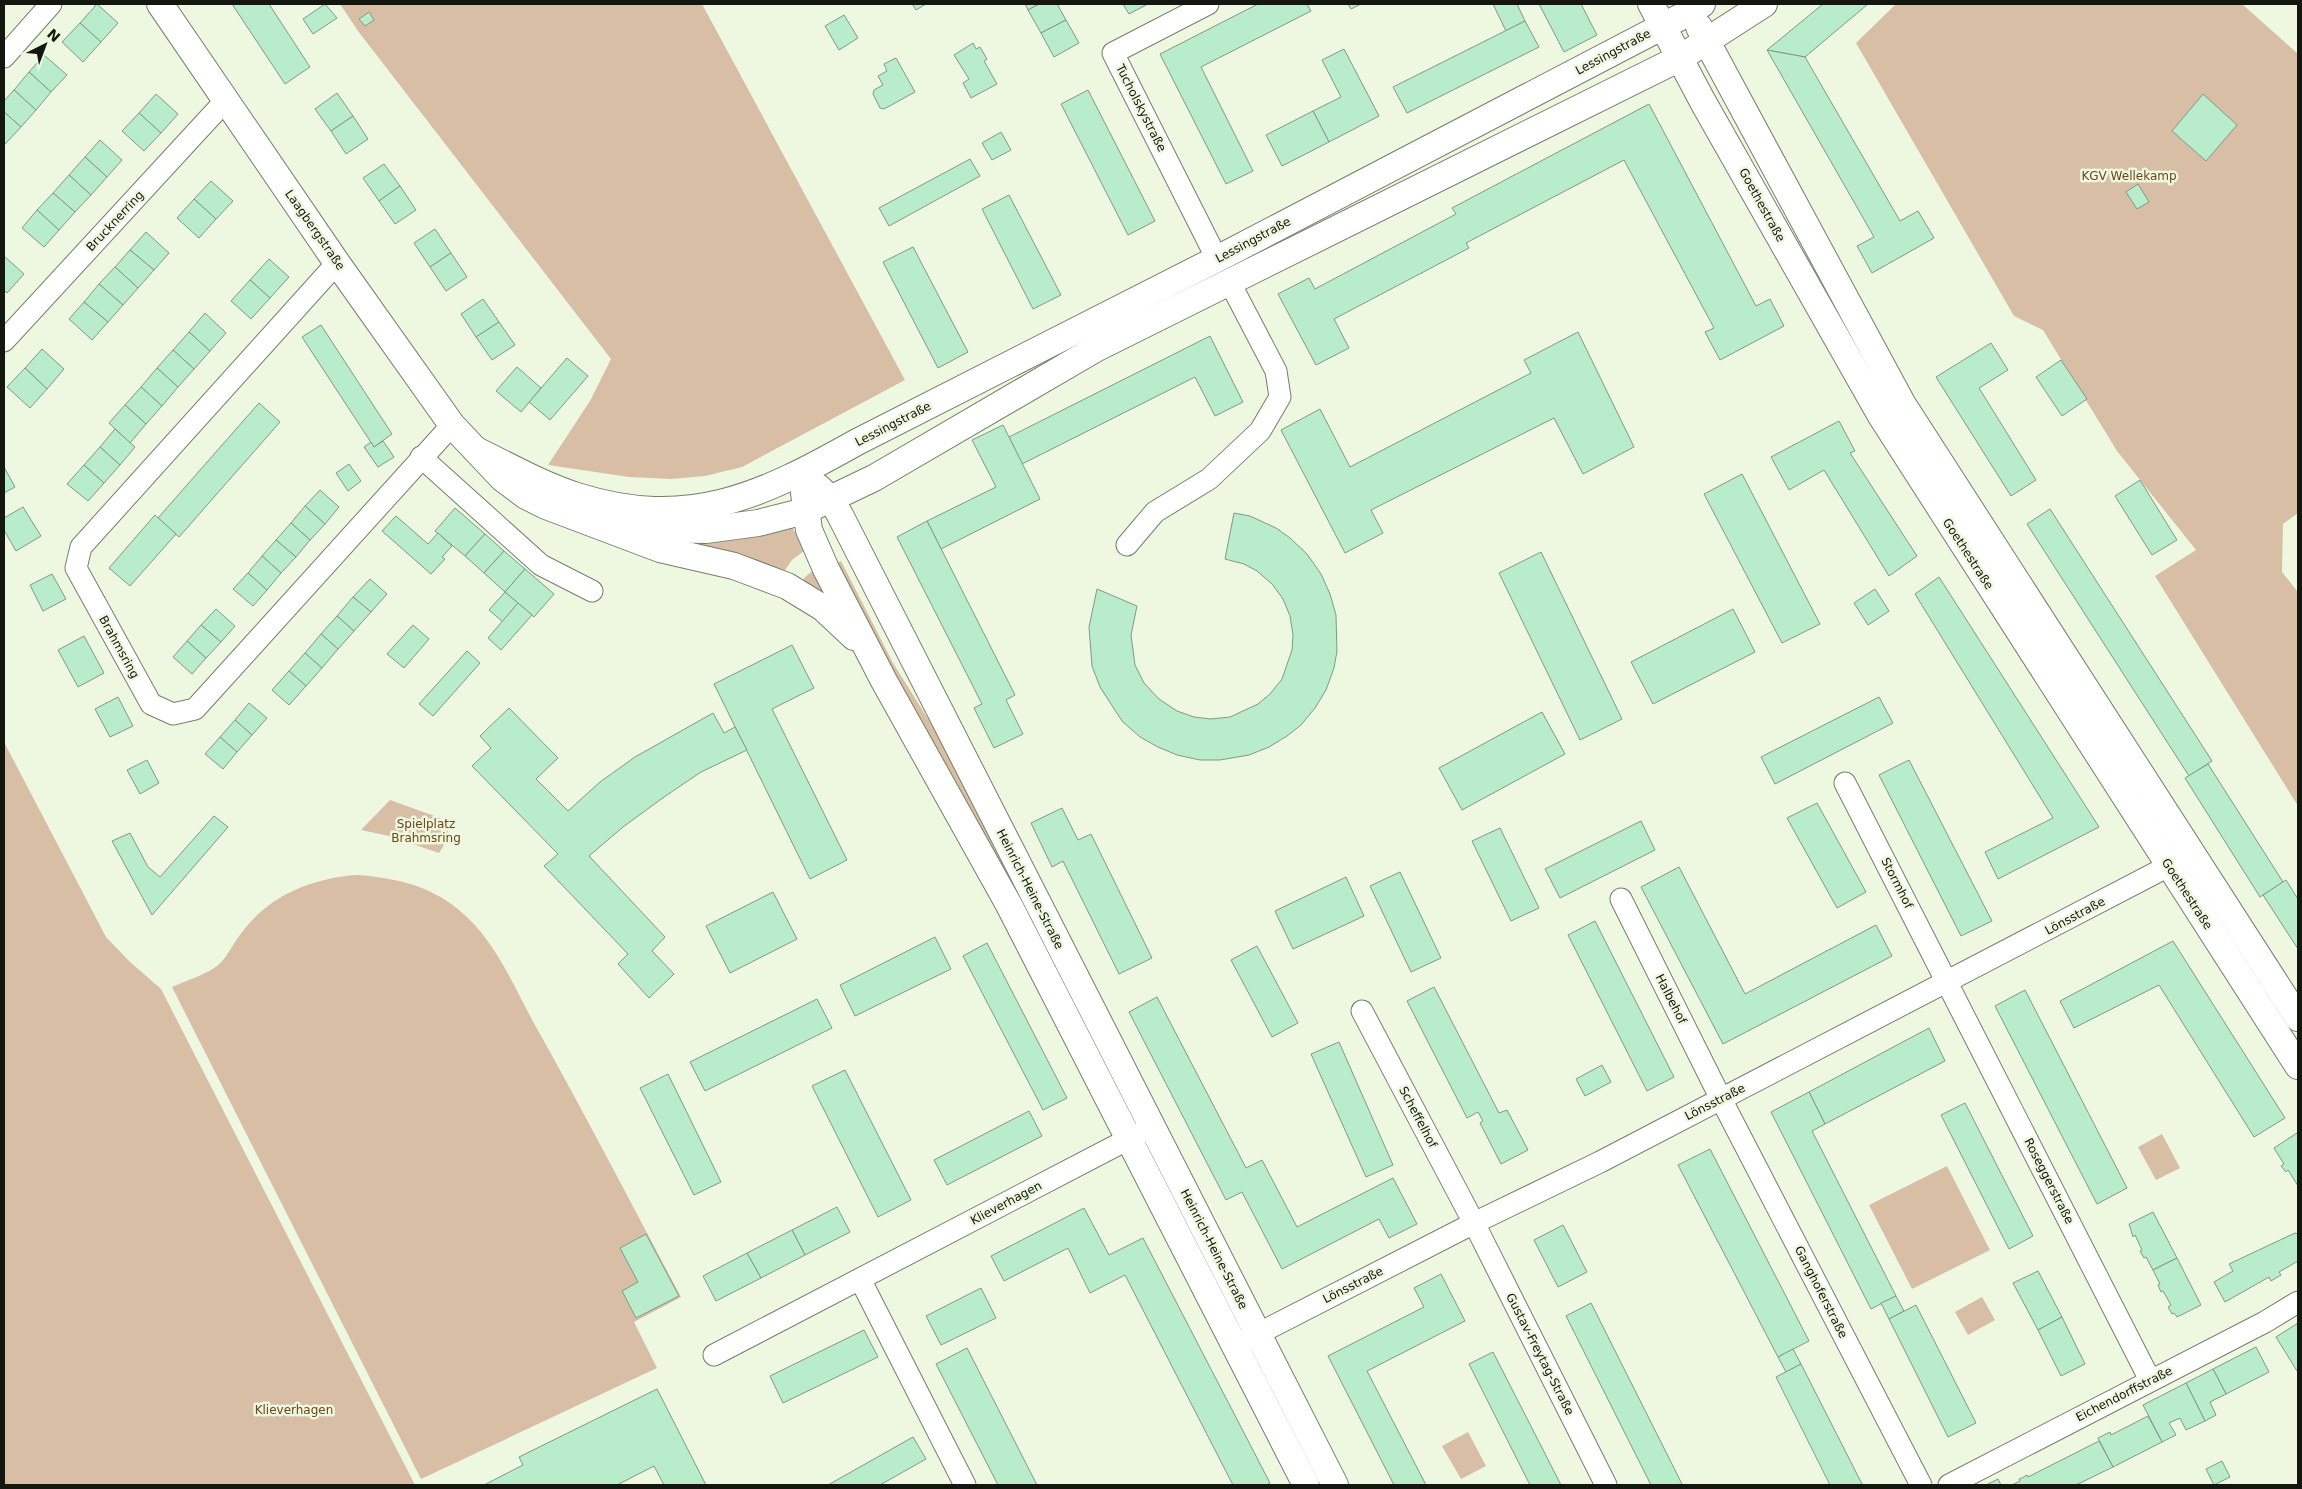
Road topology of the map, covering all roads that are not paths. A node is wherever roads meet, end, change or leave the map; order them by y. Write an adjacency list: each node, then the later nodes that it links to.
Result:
1 (51, 4): 8 (street)
2 (160, 4): 10 (street, Laagbergstraße)
3 (1208, 4): 11 (street, Tucholskystraße)
4 (1764, 4): 7 (street, Lessingstraße)
5 (1693, 6): 6 (street, Lessingstraße); 7 (street, Goethestraße)
6 (1657, 15): 9 (street, Goethestraße); 11 (street, Lessingstraße)
7 (1707, 42): 9 (street, Lessingstraße); 27 (street, Goethestraße)
8 (4, 57)
9 (1680, 58): 13 (street, Lessingstraße); 28 (street, Goethestraße)
10 (226, 100): 12 (street, Laagbergstraße); 14 (street, Brucknerring)
11 (1218, 259): 18 (street, Lessingstraße)
12 (337, 263): 15 (street, Laagbergstraße); 17 (street, Brahmsring)
13 (1229, 281): 19 (street, Lessingstraße); 22 (street, Lessingstraße)
14 (4, 341)
15 (452, 425): 16 (street, Laagbergstraße); 17 (street, Brahmsring)
16 (476, 450): 18 (street, Laagbergstraße); 21 (street, Laagbergstraße)
17 (422, 457): 24 (street)
18 (803, 472): 19 (street, Heinrich-Heine-Straße); 20 (street, Heinrich-Heine-Straße)
19 (831, 499): 20 (street, Laagbergstraße); 35 (street, Heinrich-Heine-Straße)
20 (806, 511): 21 (street, Laagbergstraße); 25 (street, Heinrich-Heine-Straße)
21 (592, 521): 23 (street, Laagbergstraße)
22 (1127, 546)
23 (660, 548): 25 (street, Heinrich-Heine-Straße)
24 (592, 591)
25 (868, 652): 35 (street, Heinrich-Heine-Straße)
26 (1846, 782): 30 (street, Stormhof)
27 (2192, 853): 28 (street, Lönsstraße); 32 (street, Goethestraße)
28 (2170, 867): 30 (street, Lönsstraße); 33 (street, Goethestraße)
29 (1621, 899): 34 (street, Halbehof)
30 (1948, 982): 34 (street, Lönsstraße); 41 (street, Roseggerstraße)
31 (1362, 1011): 36 (street, Scheffelhof)
32 (2298, 1018)
33 (2298, 1066)
34 (1721, 1099): 36 (street, Lönsstraße); 46 (street, Ganghoferstraße)
35 (1140, 1133): 37 (street, Klieverhagen); 39 (street, Heinrich-Heine-Straße)
36 (1474, 1223): 39 (street, Lönsstraße); 45 (street, Gustav-Freytag-Straße)
37 (860, 1279): 40 (street, Klieverhagen); 42 (street)
38 (2298, 1302): 41 (street, Eichendorffstraße)
39 (1246, 1340): 43 (street, Heinrich-Heine-Straße); 44 (street, Heinrich-Heine-Straße)
40 (714, 1355)
41 (2150, 1380): 47 (street, Eichendorffstraße)
42 (965, 1485)
43 (1306, 1485)
44 (1335, 1485)
45 (1606, 1485)
46 (1921, 1485)
47 (1949, 1485)

